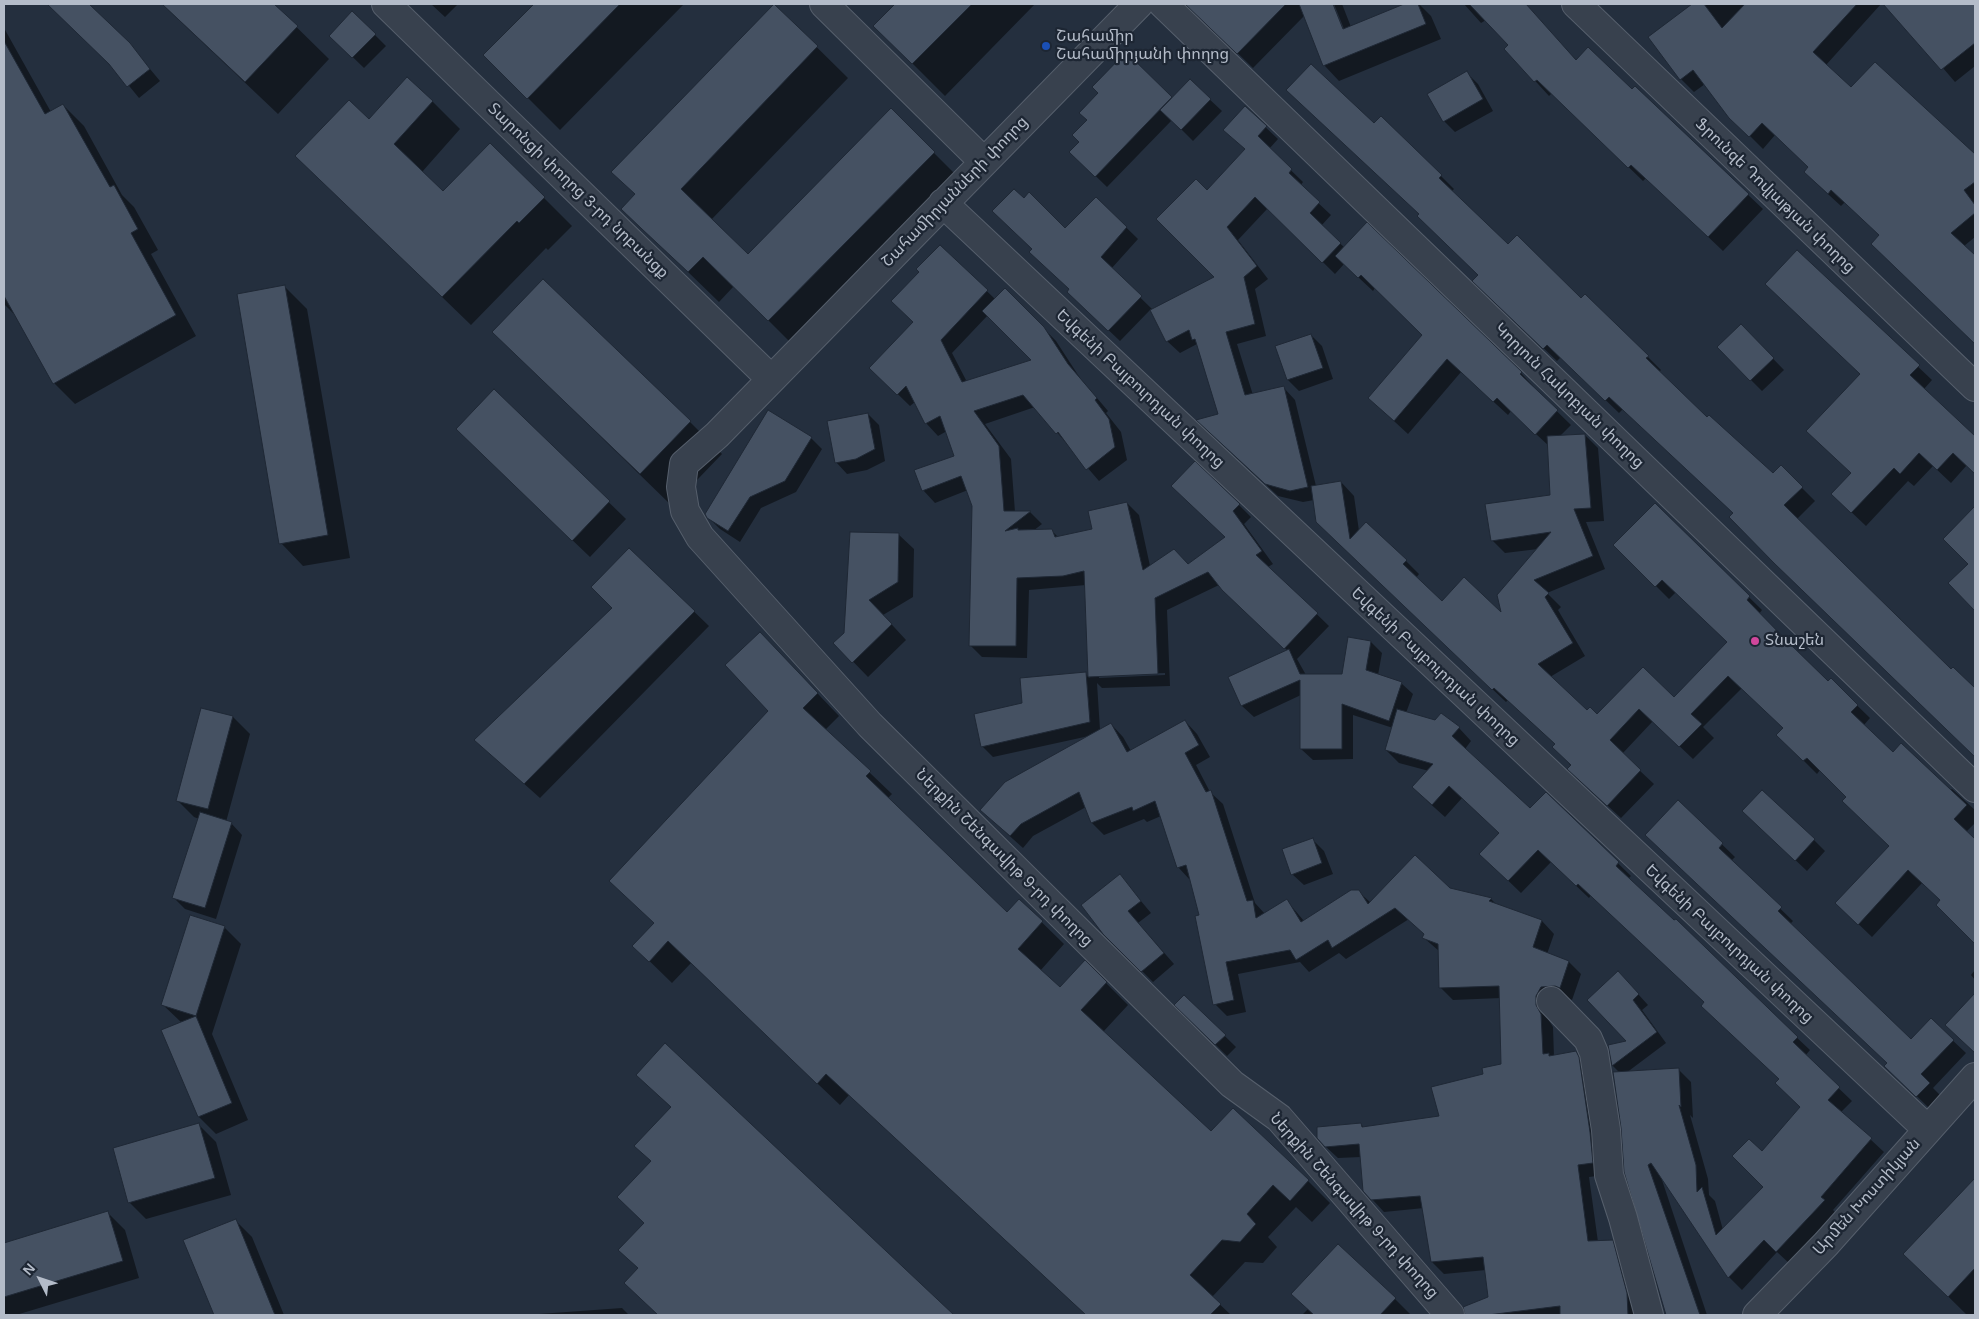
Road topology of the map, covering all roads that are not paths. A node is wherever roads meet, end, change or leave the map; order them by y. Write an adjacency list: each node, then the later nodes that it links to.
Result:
1 (386, 4): 8 (street, Տարոնցի փողոց 3-րդ նրբանցք)
2 (824, 4): 6 (street)
3 (1163, 4): 10 (street, Կորյուն Հակոբյան փողոց)
4 (1576, 4): 9 (street, Ֆրունզե Դովլաթյան փողոց)
5 (1124, 9): 6 (street, Շահամիրյանների փողոց)
6 (984, 162): 7 (street, Շահամիրյանների փողոց)
7 (944, 203): 8 (street, Շահամիրյանների փողոց); 13 (street, Եվգենի Բայբուրդյան փողոց)
8 (771, 379): 14 (street, Ներքին Շենգավիթ 9-րդ փողոց)
9 (1975, 387)
10 (1975, 788)
11 (1551, 1001): 15 (street)
12 (1975, 1077): 13 (street, Արմեն Խոստիկյան)
13 (1927, 1129): 16 (street, Արմեն Խոստիկյան)
14 (1450, 1315)
15 (1649, 1315)
16 (1757, 1315)

